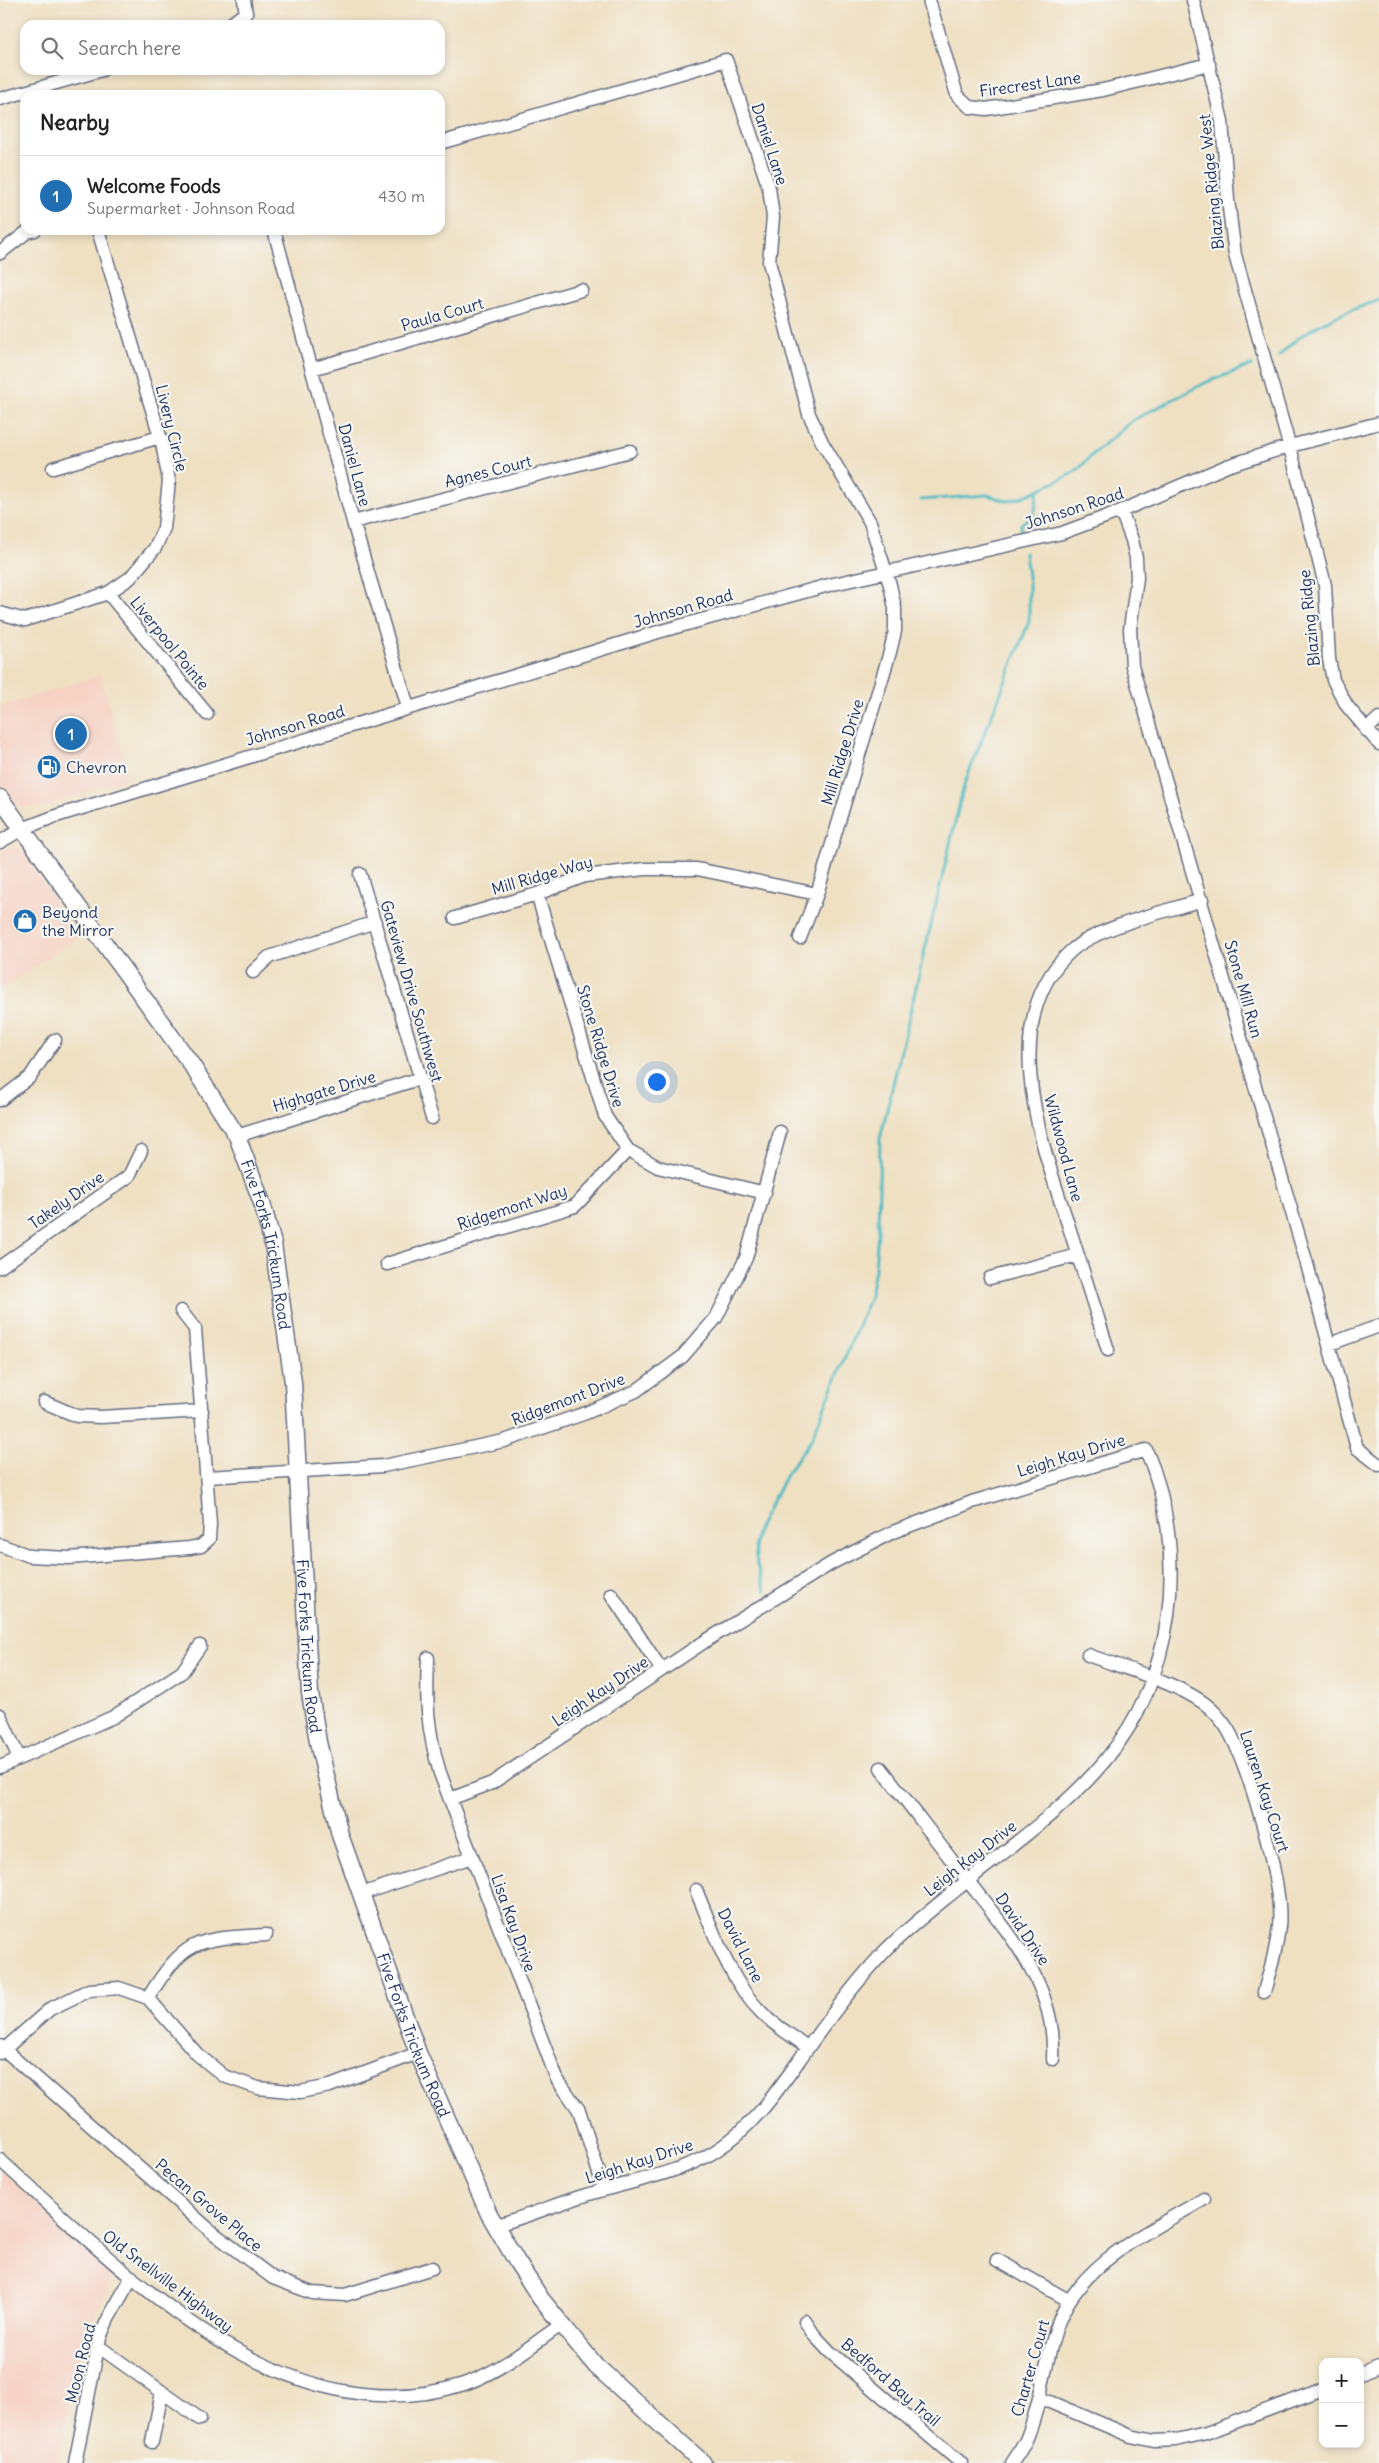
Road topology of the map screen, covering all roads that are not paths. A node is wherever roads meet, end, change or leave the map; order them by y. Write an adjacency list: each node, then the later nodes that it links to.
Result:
1 (244, 0): 4 (street)
2 (928, 0): 5 (street, Firecrest Lane)
3 (1193, 0): 5 (street, Blazing Ridge West)
4 (236, 20)
5 (1209, 64): 19 (street, Blazing Ridge West)
6 (84, 75): 7 (street)
7 (32, 90)
8 (20, 93): 9 (street)
9 (0, 99)
10 (445, 142): 24 (street, Daniel Lane)
11 (23, 235): 14 (street)
12 (99, 235): 18 (street, Livery Circle)
13 (275, 235): 16 (street, Daniel Lane)
14 (0, 253)
15 (581, 290): 16 (street, Paula Court)
16 (312, 369): 23 (street, Daniel Lane)
17 (1379, 423): 19 (street, Johnson Road)
18 (160, 437): 21 (street); 25 (street, Livery Circle)
19 (1290, 446): 22 (street, Johnson Road); 30 (street, Blazing Ridge)
20 (630, 451): 23 (street, Agnes Court)
21 (53, 468)
22 (1121, 511): 24 (street, Johnson Road); 38 (street, Stone Mill Run)
23 (353, 522): 27 (street, Daniel Lane)
24 (886, 573): 27 (street, Johnson Road); 37 (street, Mill Ridge Drive)
25 (108, 593): 26 (street, Livery Circle); 28 (street, Liverpool Pointe)
26 (0, 613)
27 (408, 707): 33 (street, Johnson Road)
28 (207, 714)
29 (1379, 718): 30 (street)
30 (1366, 730): 31 (street, Blazing Ridge)
31 (1379, 744)
32 (0, 798): 33 (main road, Five Forks Trickum Road)
33 (22, 829): 34 (street, Johnson Road); 48 (main road, Five Forks Trickum Road)
34 (0, 842)
35 (360, 874): 40 (street, Gateview Drive Southwest)
36 (537, 894): 37 (street, Mill Ridge Way); 39 (street, Mill Ridge Way); 49 (street, Stone Ridge Drive)
37 (817, 894): 41 (street, Mill Ridge Drive)
38 (1202, 900): 52 (street, Wildwood Lane); 58 (street, Stone Mill Run)
39 (455, 918)
40 (375, 922): 42 (street); 44 (street, Gateview Drive Southwest)
41 (800, 938)
42 (252, 972)
43 (54, 1040): 45 (street)
44 (421, 1078): 46 (street, Gateview Drive Southwest); 48 (street, Highgate Drive)
45 (0, 1100)
46 (432, 1118)
47 (780, 1132): 51 (street, Ridgemont Drive)
48 (237, 1136): 63 (main road, Five Forks Trickum Road)
49 (628, 1150): 51 (street, Stone Ridge Drive); 53 (street, Ridgemont Way)
50 (142, 1151): 54 (street, Takely Drive)
51 (765, 1192): 63 (street, Ridgemont Drive)
52 (1078, 1255): 55 (street); 59 (street, Wildwood Lane)
53 (387, 1264)
54 (0, 1267)
55 (990, 1278)
56 (181, 1311): 61 (street)
57 (1379, 1326): 58 (street)
58 (1330, 1344): 62 (street, Stone Mill Run)
59 (1108, 1350)
60 (44, 1402): 61 (street)
61 (202, 1411): 64 (street)
62 (1379, 1465)
63 (296, 1470): 64 (street, Ridgemont Drive); 80 (main road, Five Forks Trickum Road)
64 (208, 1477): 65 (street)
65 (0, 1545)
66 (611, 1594): 70 (street)
67 (200, 1646): 73 (street)
68 (1088, 1655): 71 (street, Lauren Kay Court)
69 (428, 1658): 76 (street, Lisa Kay Drive)
70 (661, 1670): 71 (street, Leigh Kay Drive); 76 (street, Leigh Kay Drive)
71 (1153, 1679): 78 (street, Leigh Kay Drive); 82 (street, Lauren Kay Court)
72 (0, 1715): 73 (street)
73 (19, 1758): 74 (street)
74 (0, 1767)
75 (881, 1768): 78 (street, David Drive)
76 (450, 1799): 77 (street, Lisa Kay Drive)
77 (472, 1858): 80 (street); 89 (street, Lisa Kay Drive)
78 (968, 1880): 84 (street, Leigh Kay Drive); 87 (street, David Drive)
79 (696, 1890): 84 (street, David Lane)
80 (361, 1894): 86 (main road, Five Forks Trickum Road)
81 (266, 1934): 83 (street)
82 (1264, 1992)
83 (148, 1998): 85 (street); 86 (street)
84 (808, 2048): 89 (street, Leigh Kay Drive)
85 (1, 2049): 93 (street, Pecan Grove Place)
86 (418, 2053): 91 (main road, Five Forks Trickum Road)
87 (1053, 2059)
88 (0, 2160): 94 (street, Old Snellville Highway)
89 (604, 2189): 91 (street, Leigh Kay Drive)
90 (1204, 2199): 95 (street, Charter Court)
91 (496, 2225): 97 (main road, Five Forks Trickum Road)
92 (997, 2260): 95 (street)
93 (432, 2268)
94 (132, 2277): 97 (street, Old Snellville Highway); 98 (street, Moon Road)
95 (1068, 2300): 103 (street, Charter Court)
96 (805, 2321): 108 (street, Bedford Bay Trail)
97 (561, 2325): 107 (main road, Five Forks Trickum Road)
98 (98, 2346): 102 (street); 106 (street, Moon Road)
99 (1379, 2367): 100 (street)
100 (1364, 2373)
101 (1319, 2390): 103 (street)
102 (162, 2392): 104 (street); 105 (street)
103 (1040, 2398): 109 (street, Charter Court)
104 (200, 2419)
105 (152, 2442)
106 (75, 2463)
107 (703, 2463)
108 (961, 2463)
109 (1012, 2463)

